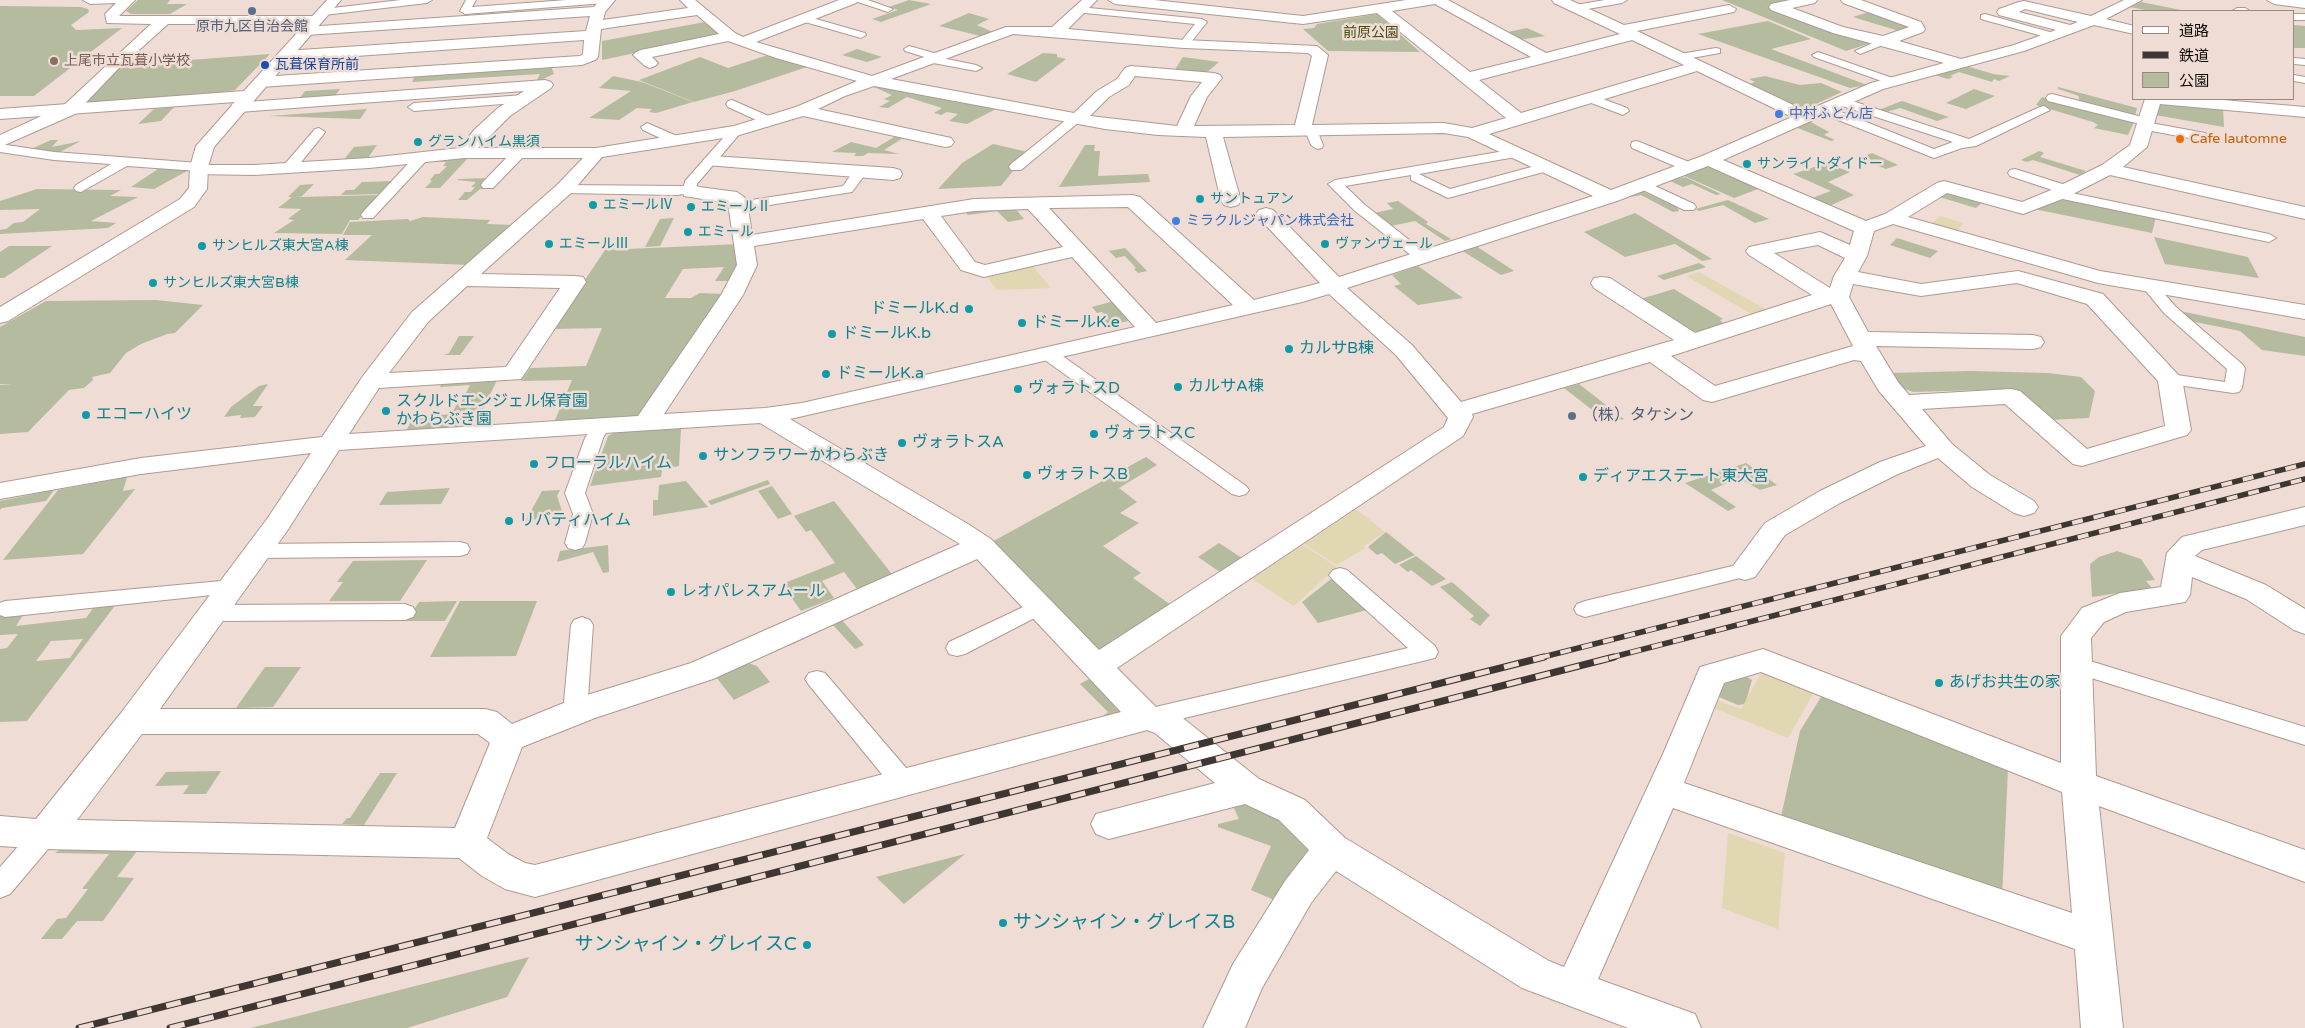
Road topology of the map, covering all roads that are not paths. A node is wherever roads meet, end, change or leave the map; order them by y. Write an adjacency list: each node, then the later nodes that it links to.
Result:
1 (90, 0): 2 (street)
2 (104, 0): 3 (street)
3 (113, 0)
4 (128, 0): 35 (street)
5 (427, 0): 32 (lane)
6 (471, 0): 19 (lane)
7 (686, 0): 30 (street)
8 (851, 0): 34 (street)
9 (857, 0): 26 (lane)
10 (1115, 0): 20 (street)
11 (1433, 0): 24 (street)
12 (1438, 0): 54 (street)
13 (1559, 0): 25 (street)
14 (1622, 0): 25 (lane)
15 (1810, 0): 44 (street)
16 (1848, 0): 28 (street)
17 (2274, 0): 21 (street)
18 (1896, 2): 28 (street)
19 (604, 4): 36 (street); 38 (street)
20 (1178, 4): 31 (street)
21 (2305, 4)
22 (1084, 5): 40 (street); 45 (lane)
23 (2125, 5): 37 (street)
24 (1380, 8): 31 (street); 60 (street)
25 (1576, 8): 41 (street)
26 (888, 9)
27 (1730, 10): 41 (street)
28 (1873, 10): 44 (street)
29 (432, 11): 36 (lane)
30 (699, 11): 38 (street); 43 (street)
31 (1300, 13): 47 (street)
32 (320, 16): 35 (street); 36 (street); 51 (street)
33 (1985, 17): 37 (lane)
34 (802, 18): 42 (lane); 43 (street)
35 (164, 20): 74 (street)
36 (424, 23)
37 (2076, 23): 39 (street); 57 (street)
38 (592, 30): 51 (street); 55 (street)
39 (2132, 30)
40 (1056, 32): 45 (street); 53 (street)
41 (1627, 33): 52 (street); 54 (street)
42 (861, 35)
43 (736, 39): 56 (street); 61 (street)
44 (1884, 41): 48 (lane); 57 (street)
45 (1184, 44): 47 (street)
46 (909, 49): 53 (lane)
47 (1312, 49): 90 (street)
48 (1860, 50)
49 (1716, 51): 52 (lane)
50 (1818, 54): 63 (lane)
51 (285, 56): 62 (street)
52 (1680, 57): 58 (street)
53 (935, 58): 59 (lane); 61 (street)
54 (1544, 58): 60 (street)
55 (557, 61): 62 (street); 64 (street)
56 (650, 63)
57 (1962, 64): 63 (street)
58 (1698, 66): 65 (street); 73 (street)
59 (976, 68)
60 (1467, 78): 81 (street)
61 (874, 81): 76 (street); 80 (street)
62 (260, 82): 70 (street)
63 (1894, 82): 73 (street)
64 (545, 85): 67 (street); 70 (street)
65 (1590, 98): 77 (lane); 81 (street)
66 (2052, 98): 83 (lane)
67 (524, 100): 72 (lane); 98 (street)
68 (2153, 100): 83 (street)
69 (2169, 100): 78 (street)
70 (243, 101): 74 (street); 108 (street)
71 (732, 104): 82 (lane)
72 (414, 107)
73 (1822, 109): 95 (lane); 95 (lane); 105 (street)
74 (69, 110): 79 (street); 93 (street)
75 (2044, 110): 95 (lane)
76 (802, 111): 82 (street); 94 (street)
77 (1623, 111)
78 (2305, 112)
79 (0, 114)
80 (1076, 119): 86 (street); 86 (street); 106 (lane)
81 (1518, 119): 89 (street)
82 (769, 121): 85 (street)
83 (2146, 124): 91 (lane); 110 (street)
84 (647, 127): 92 (lane)
85 (736, 131): 92 (street); 103 (lane)
86 (1183, 131): 88 (street)
87 (319, 132): 109 (lane)
88 (1213, 132): 90 (street); 124 (street)
89 (1473, 133): 90 (street); 101 (street)
90 (1310, 135)
91 (2204, 138)
92 (675, 140): 100 (street)
93 (0, 142)
94 (945, 142)
95 (1971, 143)
96 (1637, 145): 105 (lane)
97 (0, 148): 104 (lane)
98 (464, 153): 99 (street); 102 (street)
99 (519, 153): 100 (street); 116 (lane)
100 (596, 153): 120 (street)
101 (1516, 153): 107 (street); 137 (lane)
102 (422, 157): 109 (street); 131 (lane)
103 (712, 161): 111 (street); 119 (lane)
104 (124, 162): 108 (lane); 117 (lane)
105 (1699, 163): 115 (street); 133 (street)
106 (1016, 166)
107 (1546, 167): 118 (lane); 123 (street)
108 (200, 168): 109 (street); 145 (street)
109 (289, 168)
110 (2108, 169): 121 (street); 128 (street)
111 (860, 172): 113 (street); 126 (lane)
112 (2015, 173): 121 (lane)
113 (893, 174)
114 (1416, 177): 118 (lane)
115 (1642, 184): 123 (street); 127 (lane)
116 (488, 185)
117 (81, 188)
118 (1435, 188): 122 (lane)
119 (691, 189): 120 (lane); 126 (street)
120 (564, 190): 138 (street)
121 (2062, 192): 132 (street); 134 (lane)
122 (1415, 194)
123 (1610, 197): 137 (street)
124 (1231, 201)
125 (1033, 203): 129 (street); 136 (street); 143 (street)
126 (738, 206): 135 (street)
127 (1689, 207)
128 (2304, 211)
129 (928, 213): 135 (street); 136 (street)
130 (1266, 214): 142 (street)
131 (368, 215)
132 (1892, 218): 133 (street); 141 (street)
133 (1866, 228): 139 (street)
134 (2269, 238)
135 (744, 242): 157 (street)
136 (1077, 250): 146 (street)
137 (1422, 257): 142 (street)
138 (460, 280): 153 (street); 153 (street)
139 (1842, 282): 147 (street); 149 (street); 152 (street)
140 (1602, 283): 147 (street)
141 (2149, 285): 144 (street); 152 (lane)
142 (1334, 286): 143 (street); 155 (street)
143 (1249, 308): 146 (street)
144 (2305, 312)
145 (0, 316)
146 (1150, 330): 150 (street)
147 (1692, 341): 151 (street)
148 (2034, 342): 149 (street)
149 (1864, 347): 151 (street); 154 (street)
150 (1048, 354): 156 (street); 161 (lane)
151 (1653, 354): 155 (street)
152 (2170, 379): 154 (street)
153 (371, 381): 159 (street)
154 (1902, 402): 160 (street)
155 (1456, 411): 182 (street)
156 (765, 415): 157 (street); 166 (street)
157 (646, 422): 158 (street)
158 (602, 424): 159 (street); 165 (lane)
159 (333, 443): 162 (street); 168 (street)
160 (1943, 449): 163 (street); 170 (street)
161 (1239, 490)
162 (0, 491)
163 (2024, 507)
164 (2305, 516): 169 (street)
165 (575, 543)
166 (981, 546): 173 (street); 184 (street)
167 (460, 549): 168 (lane)
168 (259, 551): 172 (street)
169 (2180, 561): 178 (street); 181 (street)
170 (1745, 570): 175 (lane)
171 (1340, 575): 185 (lane)
172 (232, 587): 174 (lane); 177 (street)
173 (1038, 607): 180 (lane); 182 (street)
174 (5, 609)
175 (1585, 609)
176 (405, 612): 177 (lane)
177 (213, 614): 186 (street)
178 (2305, 623)
179 (582, 625): 184 (lane)
180 (957, 648)
181 (2077, 665): 187 (lane); 190 (street)
182 (1096, 667): 185 (street)
183 (817, 679): 189 (lane)
184 (575, 713): 188 (street)
185 (1147, 718): 189 (street); 191 (street)
186 (133, 722): 188 (street); 195 (street)
187 (2305, 736)
188 (508, 739): 196 (street)
189 (903, 782): 196 (street)
190 (2079, 784): 192 (street); 198 (street); 200 (street)
191 (1247, 789): 193 (street); 197 (street)
192 (1663, 790): 200 (street); 201 (street)
193 (1109, 824)
194 (0, 831): 195 (street)
195 (45, 834): 196 (street); 199 (lane)
196 (467, 843)
197 (1332, 849): 201 (street); 202 (street)
198 (2305, 866)
199 (0, 886)
200 (2094, 938): 204 (street)
201 (1574, 989): 203 (street)
202 (1224, 1028)
203 (1680, 1028)
204 (2102, 1028)

